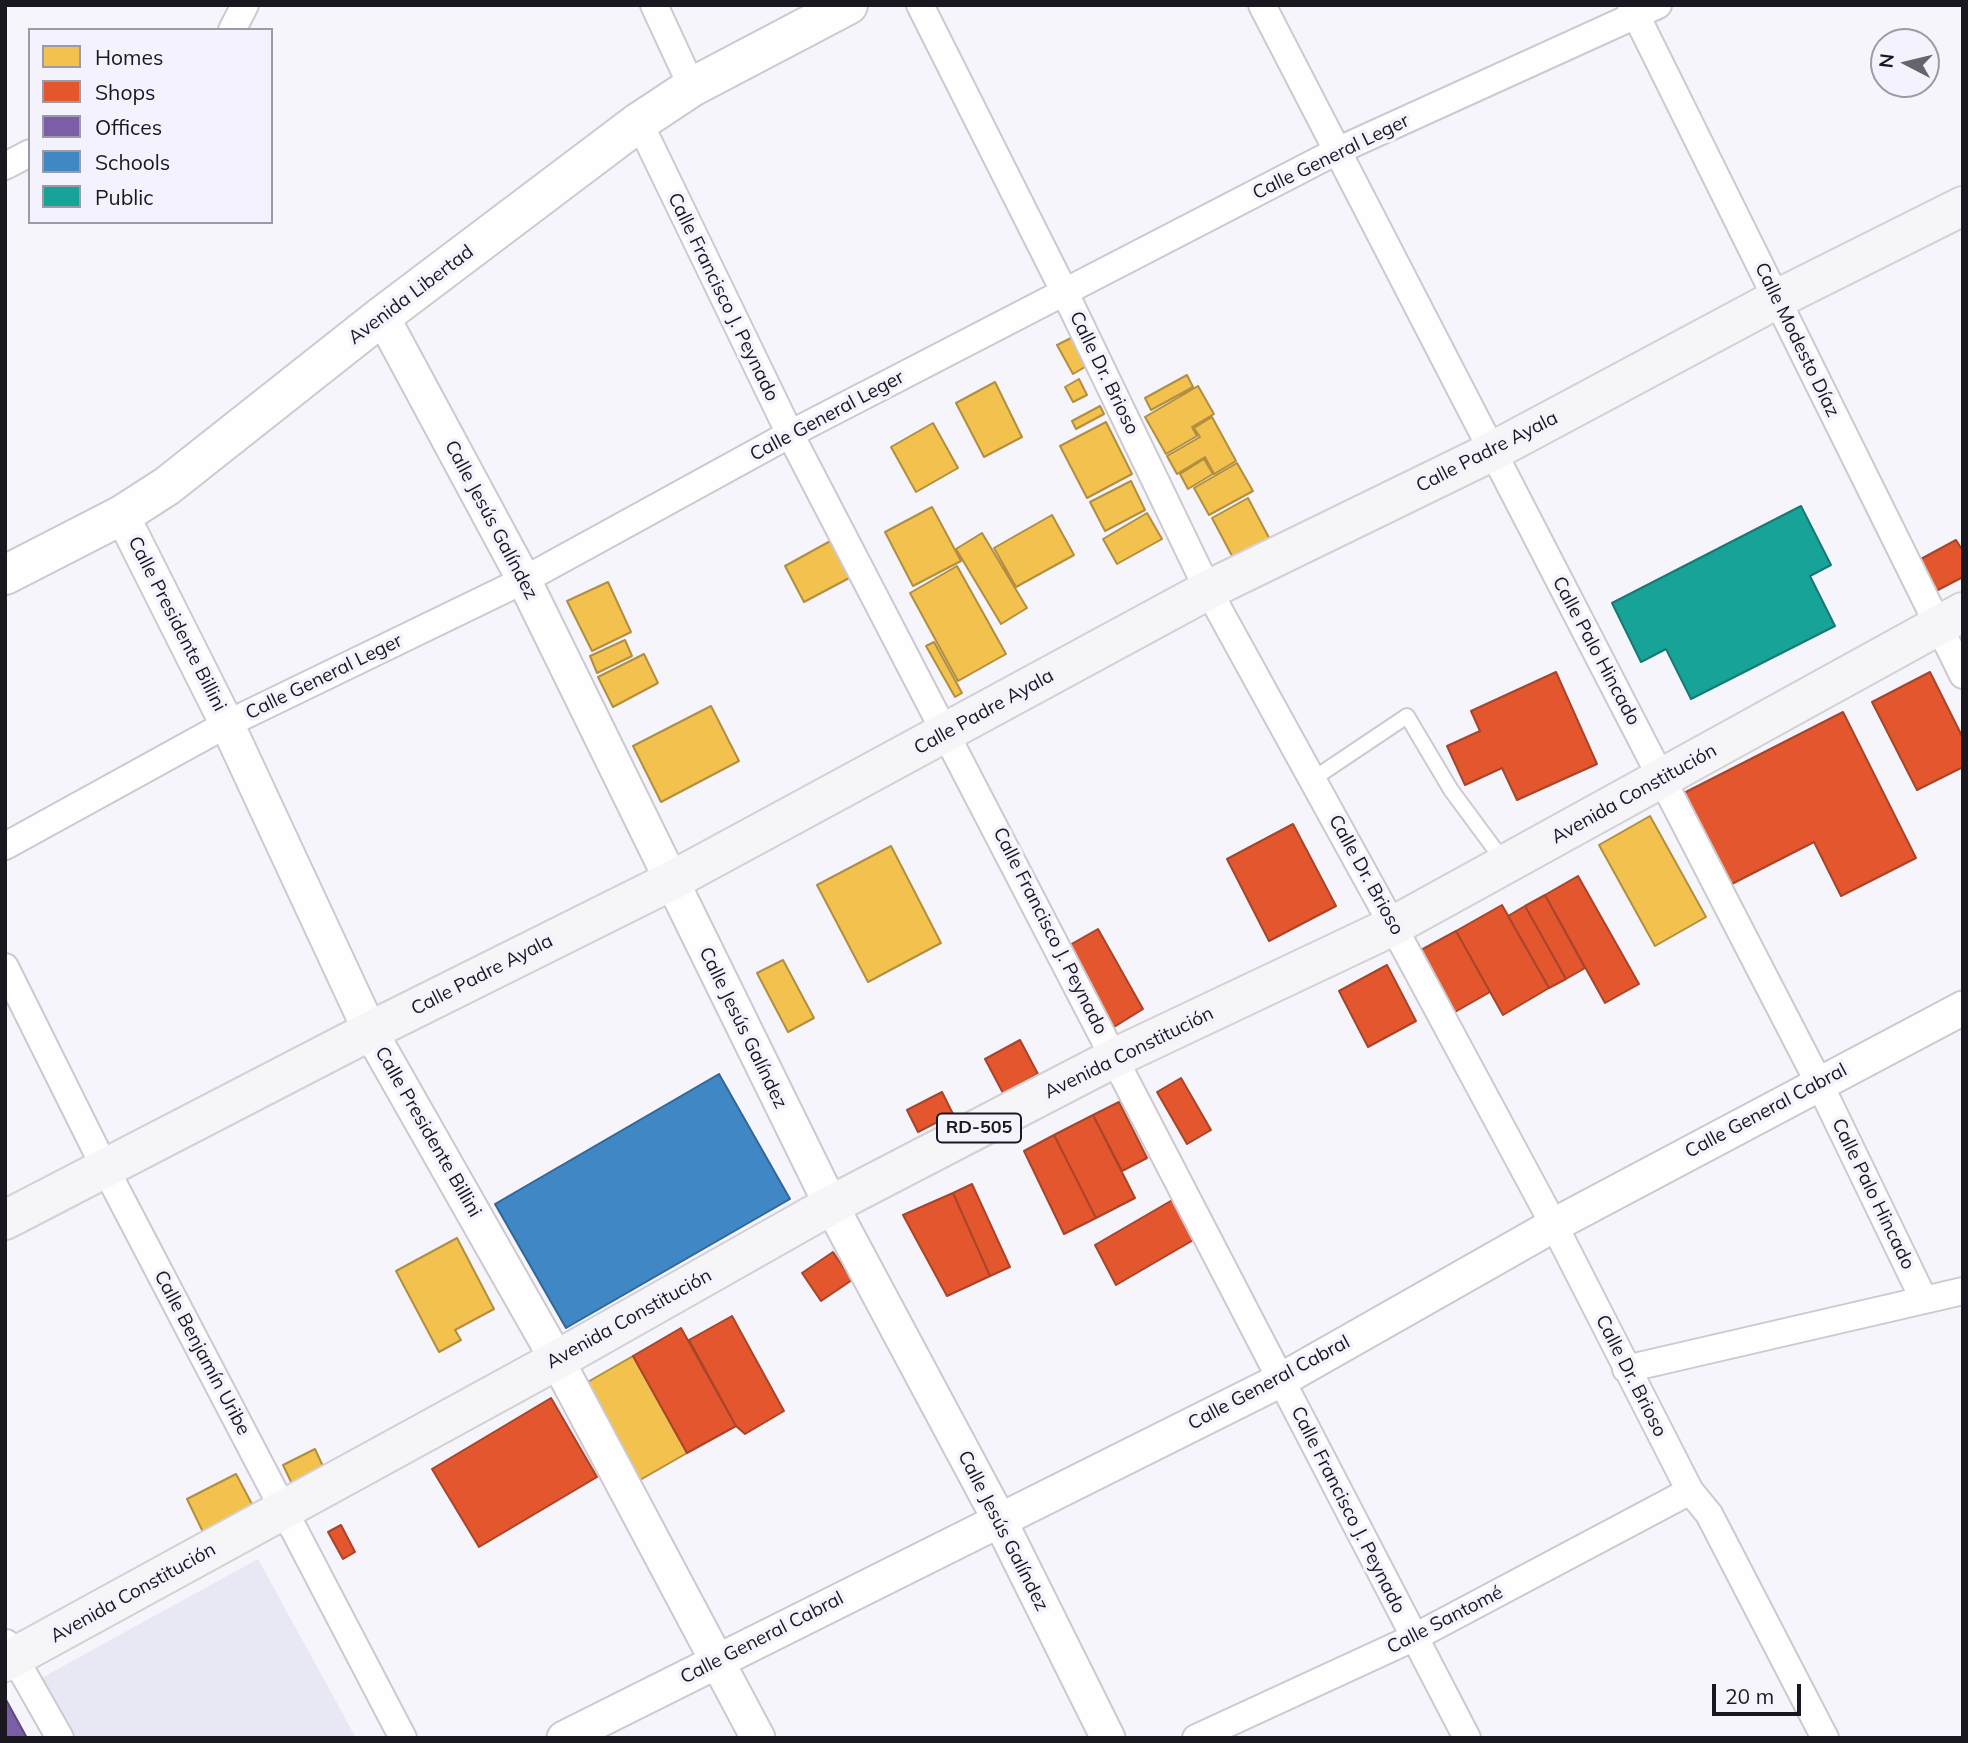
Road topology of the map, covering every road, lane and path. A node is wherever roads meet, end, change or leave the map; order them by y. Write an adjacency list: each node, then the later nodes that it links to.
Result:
1 (245, 5): 7 (street)
2 (654, 5): 8 (street)
3 (1262, 5): 10 (street, Calle Palo Hincado)
4 (926, 7): 14 (street, Calle Dr. Brioso)
5 (1642, 9): 10 (street, Calle General Leger); 15 (street, Calle Modesto Díaz)
6 (833, 10): 8 (main road, Avenida Libertad)
7 (233, 28)
8 (692, 87): 9 (main road, Avenida Libertad)
9 (639, 122): 16 (main road, Avenida Libertad); 17 (street, Calle Francisco J. Peynado)
10 (1337, 151): 14 (street, Calle General Leger); 18 (street, Calle Palo Hincado)
11 (28, 154): 12 (street)
12 (5, 166)
13 (1963, 206): 15 (main road, Calle Padre Ayala)
14 (1065, 293): 17 (street, Calle General Leger); 22 (street, Calle Dr. Brioso)
15 (1777, 299): 18 (main road, Calle Padre Ayala); 23 (street, Calle Modesto Díaz)
16 (382, 316): 19 (main road, Avenida Libertad); 21 (street, Calle Jesús Galíndez)
17 (790, 435): 21 (street, Calle General Leger); 26 (street, Calle Francisco J. Peynado)
18 (1491, 452): 22 (main road, Calle Padre Ayala); 27 (street, Calle Palo Hincado)
19 (122, 515): 20 (main road, Avenida Libertad); 25 (street, Calle Presidente Billini)
20 (5, 575)
21 (524, 580): 25 (street, Calle General Leger); 31 (street, Calle Jesús Galíndez)
22 (1208, 590): 26 (main road, Calle Padre Ayala); 28 (street, Calle Dr. Brioso)
23 (1950, 619): 24 (street, Calle Modesto Díaz); 27 (main road, Avenida Constitución / RD-505)
24 (1963, 675)
25 (227, 724): 29 (street, Calle General Leger); 35 (street, Calle Presidente Billini)
26 (947, 733): 31 (main road, Calle Padre Ayala); 36 (street, Calle Francisco J. Peynado)
27 (1663, 778): 30 (main road, Avenida Constitución / RD-505); 37 (street, Calle Palo Hincado)
28 (1313, 779): 30 (lane); 32 (street, Calle Dr. Brioso)
29 (5, 846)
30 (1506, 864): 32 (main road, Avenida Constitución / RD-505)
31 (671, 881): 35 (main road, Calle Padre Ayala); 39 (street, Calle Jesús Galíndez)
32 (1394, 926): 36 (main road, Avenida Constitución / RD-505); 41 (street, Calle Dr. Brioso)
33 (5, 967): 38 (street, Calle Benjamín Uribe)
34 (1963, 1008): 37 (street, Calle General Cabral)
35 (370, 1031): 38 (main road, Calle Padre Ayala); 44 (street, Calle Presidente Billini)
36 (1116, 1058): 39 (main road, Avenida Constitución / RD-505); 46 (street, Calle Francisco J. Peynado)
37 (1819, 1083): 41 (street, Calle General Cabral); 43 (street, Calle Palo Hincado)
38 (105, 1168): 40 (main road, Calle Padre Ayala); 48 (street, Calle Benjamín Uribe)
39 (831, 1205): 44 (main road, Avenida Constitución / RD-505); 49 (street, Calle Jesús Galíndez)
40 (5, 1220)
41 (1554, 1224): 45 (street, Calle Dr. Brioso); 46 (street, Calle General Cabral)
42 (1963, 1291): 43 (street)
43 (1924, 1300): 45 (street)
44 (557, 1360): 48 (main road, Avenida Constitución / RD-505); 52 (street, Calle Presidente Billini)
45 (1626, 1369): 47 (street, Calle Dr. Brioso)
46 (1281, 1380): 49 (street, Calle General Cabral); 50 (street, Calle Francisco J. Peynado)
47 (1690, 1491): 50 (street, Calle Santomé); 60 (street, Calle Dr. Brioso)
48 (284, 1510): 51 (main road, Avenida Constitución / RD-505); 54 (street, Calle Benjamín Uribe)
49 (999, 1519): 52 (street, Calle General Cabral); 57 (street, Calle Jesús Galíndez)
50 (1413, 1638): 58 (street, Calle Santomé); 59 (street, Calle Francisco J. Peynado)
51 (8, 1654): 53 (street)
52 (718, 1661): 55 (street, Calle General Cabral); 56 (street, Calle Presidente Billini)
53 (60, 1738)
54 (403, 1738)
55 (564, 1738)
56 (758, 1738)
57 (1108, 1738)
58 (1196, 1738)
59 (1467, 1738)
60 (1825, 1738)

